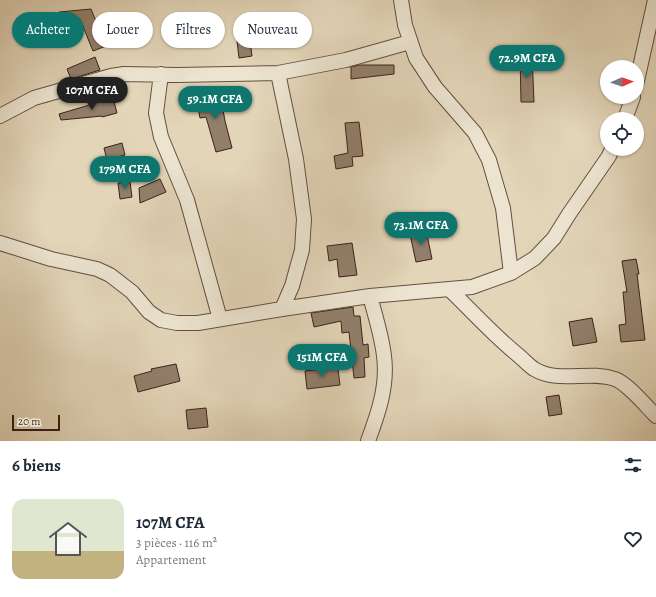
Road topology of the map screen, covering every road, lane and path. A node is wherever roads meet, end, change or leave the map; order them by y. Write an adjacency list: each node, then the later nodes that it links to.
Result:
1 (401, 0): 3 (street)
2 (655, 0): 4 (street)
3 (410, 42): 5 (street); 10 (street)
4 (642, 60)
5 (278, 73): 6 (street); 13 (street)
6 (161, 74): 7 (street); 14 (street)
7 (0, 116)
8 (610, 156): 10 (street)
9 (0, 243): 14 (street)
10 (511, 273): 11 (street)
11 (450, 289): 12 (street); 15 (street)
12 (370, 296): 13 (street); 16 (street)
13 (282, 308): 14 (street)
14 (220, 319)
15 (656, 416)
16 (368, 441)

